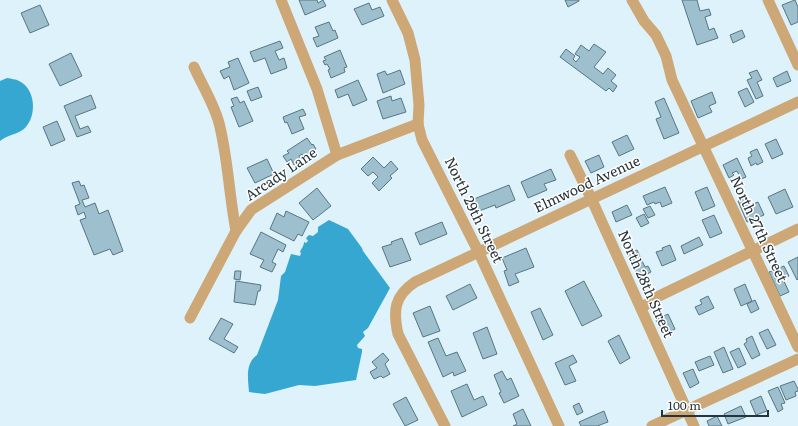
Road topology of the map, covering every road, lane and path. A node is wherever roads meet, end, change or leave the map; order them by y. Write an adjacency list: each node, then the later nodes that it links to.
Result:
1 (281, 0): 11 (street)
2 (392, 0): 8 (street, North 29th Street)
3 (632, 0): 9 (street, North 27th Street)
4 (768, 0): 5 (street)
5 (798, 64)
6 (194, 67): 14 (street)
7 (798, 102): 9 (street, Elmwood Avenue)
8 (418, 124): 11 (street, Arcady Lane); 16 (street, North 29th Street)
9 (702, 146): 12 (street, Elmwood Avenue); 15 (street, North 27th Street)
10 (570, 155): 12 (street, North 28th Street)
11 (337, 156): 14 (street, Arcady Lane)
12 (591, 198): 16 (street, Elmwood Avenue); 17 (street, North 28th Street)
13 (798, 229): 15 (street)
14 (236, 231): 18 (street, Arcady Lane)
15 (752, 250): 17 (street); 19 (street, North 27th Street)
16 (479, 253): 22 (street, Elmwood Avenue); 23 (street, North 29th Street)
17 (641, 308): 21 (street, North 28th Street)
18 (190, 318)
19 (798, 347)
20 (798, 359): 21 (street)
21 (687, 410): 24 (street); 25 (street, North 28th Street)
22 (445, 426)
23 (559, 426)
24 (652, 426)
25 (694, 426)

